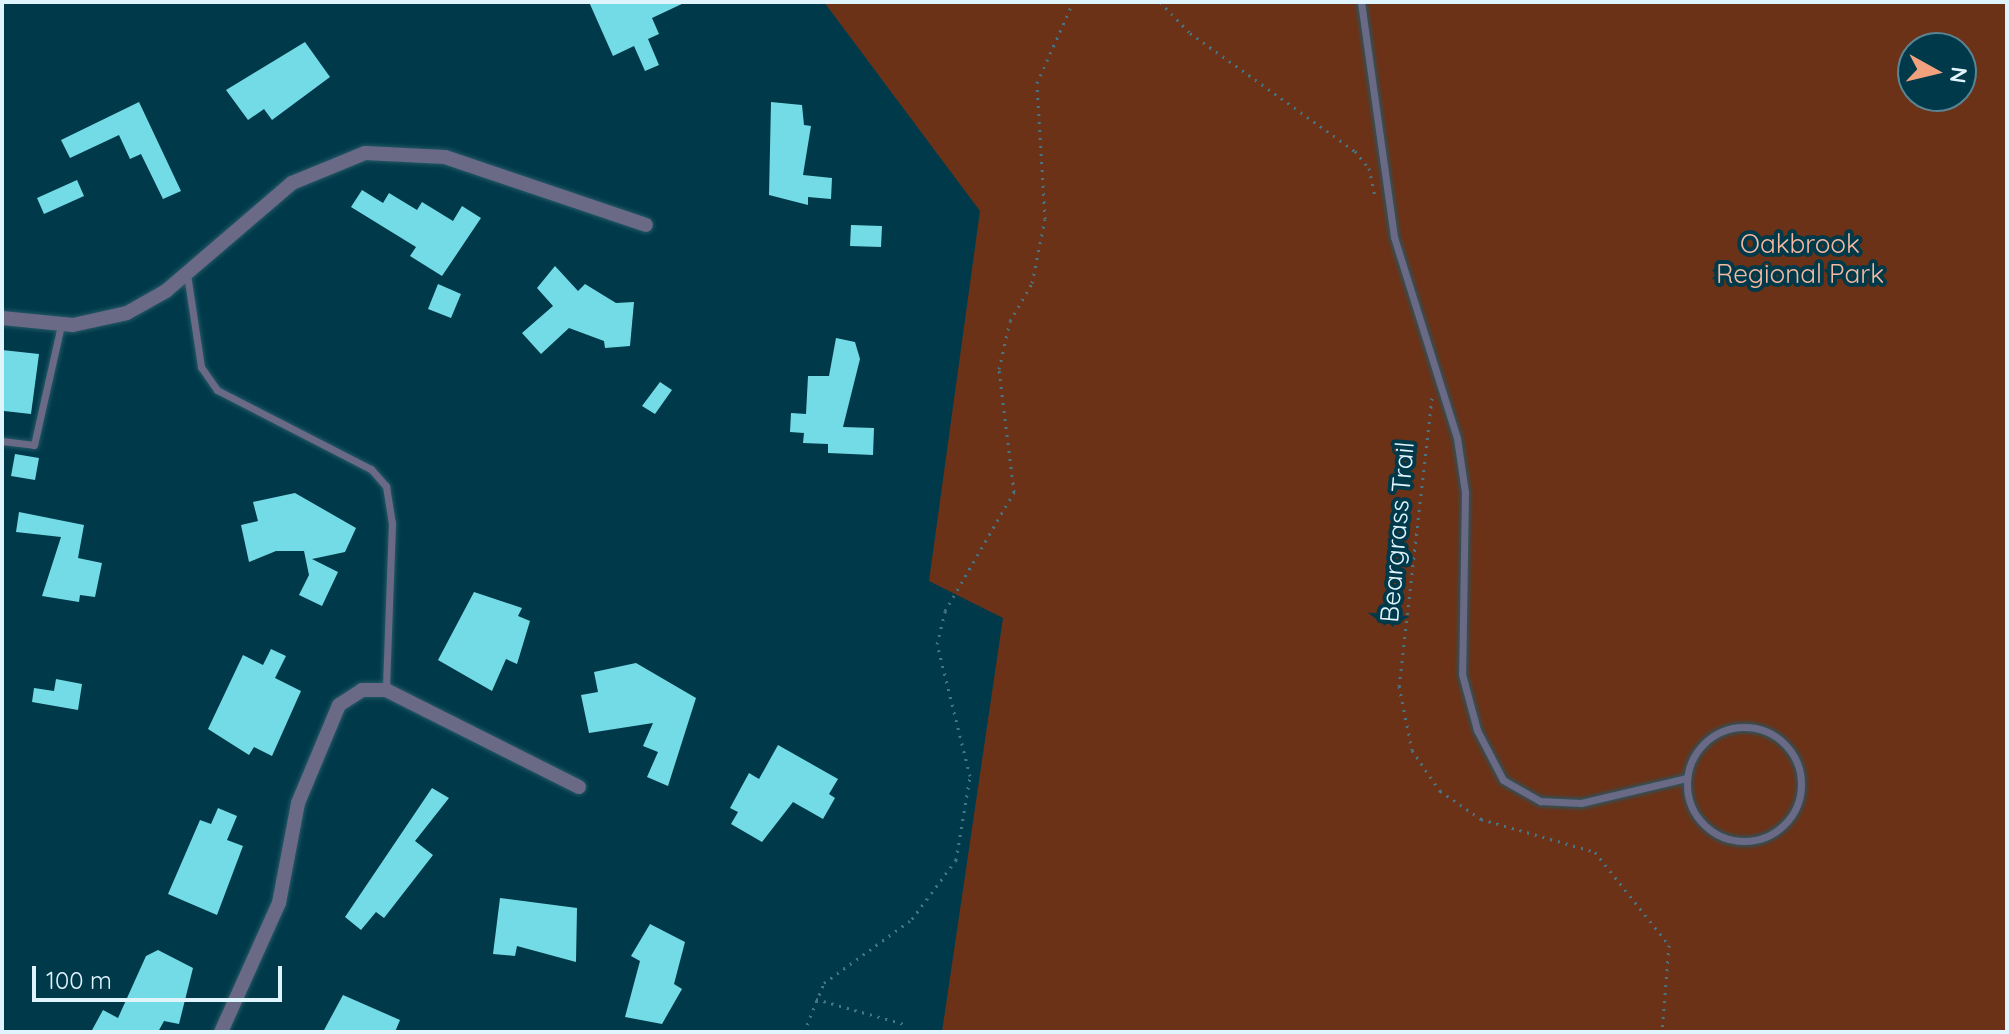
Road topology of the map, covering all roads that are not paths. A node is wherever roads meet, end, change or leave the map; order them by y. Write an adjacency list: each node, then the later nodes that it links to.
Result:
1 (1361, 2): 8 (lane)
2 (646, 225): 3 (street)
3 (187, 274): 5 (street); 7 (lane)
4 (2, 318): 5 (street)
5 (61, 325): 6 (lane)
6 (2, 441)
7 (386, 690): 9 (street); 10 (street)
8 (1687, 778): 8 (lane)
9 (579, 787)
10 (221, 1032)

